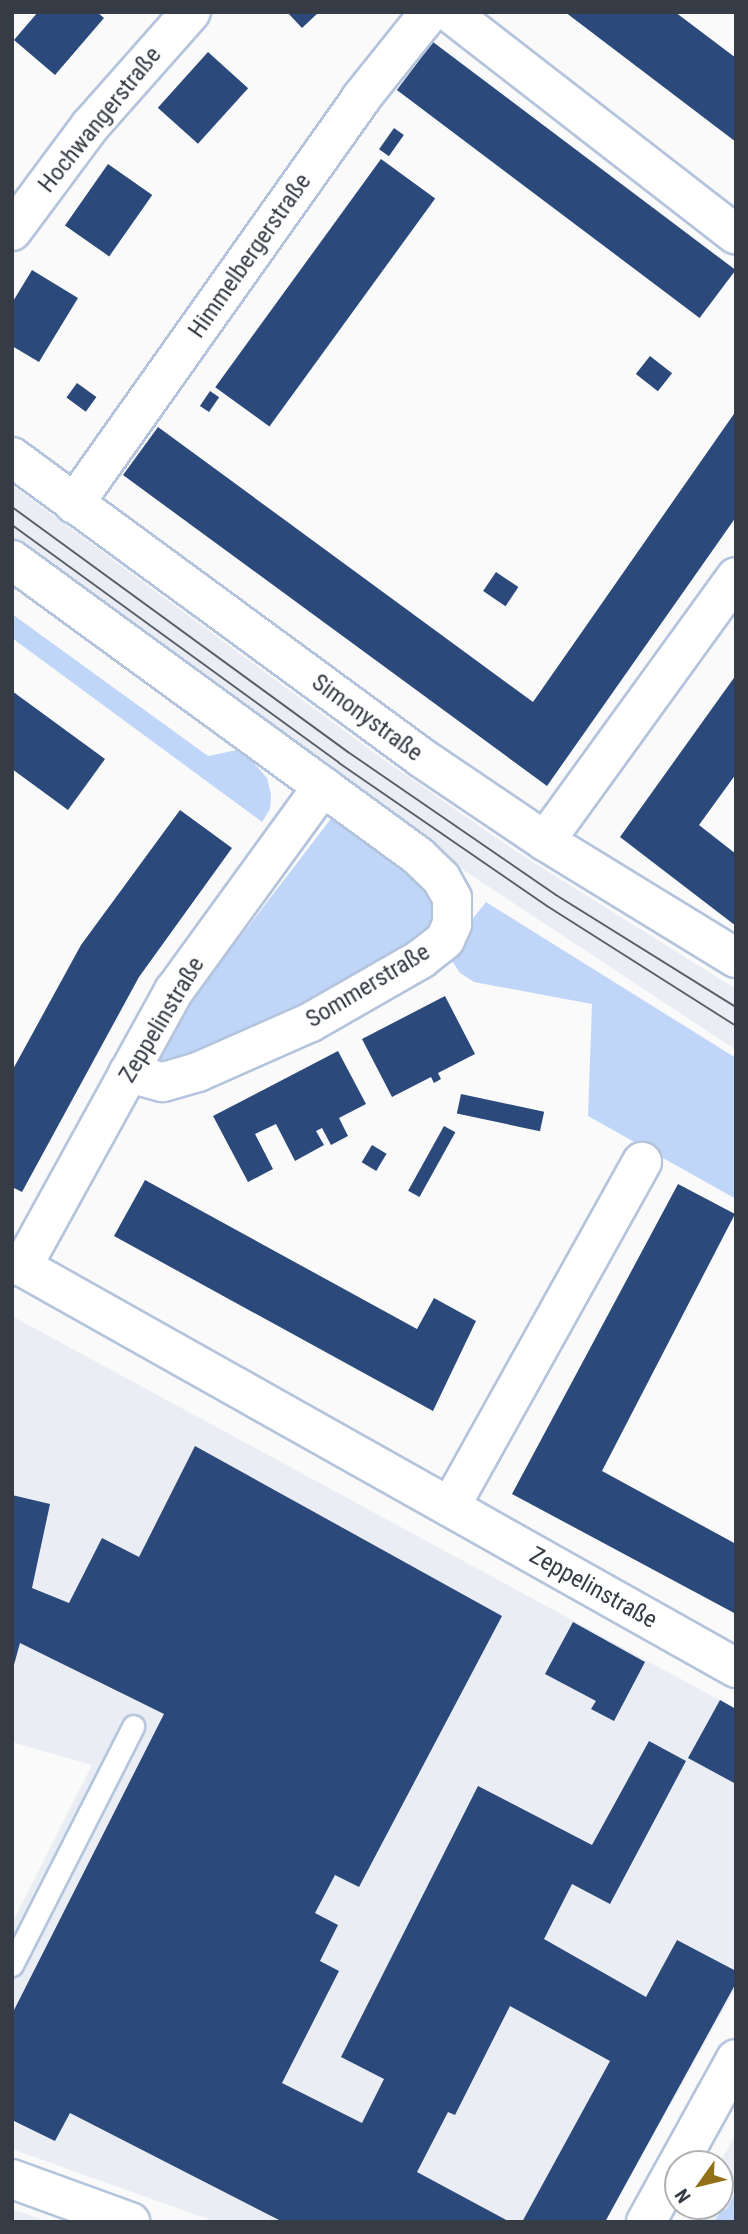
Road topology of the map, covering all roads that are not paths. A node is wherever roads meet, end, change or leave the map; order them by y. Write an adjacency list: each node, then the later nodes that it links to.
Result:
1 (191, 12): 4 (street, Hochwangerstraße)
2 (430, 12): 7 (street, Himmelbergerstraße)
3 (449, 12): 5 (street)
4 (12, 230)
5 (736, 235)
6 (12, 457): 7 (street, Simonystraße)
7 (74, 504): 11 (street, Simonystraße)
8 (12, 560): 10 (street)
9 (736, 577): 11 (street)
10 (323, 786): 13 (street, Zeppelinstraße); 13 (street, Sommerstraße)
11 (545, 841): 12 (street, Simonystraße)
12 (736, 958)
13 (128, 1073): 15 (street, Zeppelinstraße)
14 (642, 1162): 16 (street)
15 (17, 1264): 16 (street, Zeppelinstraße)
16 (450, 1507): 17 (street, Zeppelinstraße)
17 (736, 1668)
18 (133, 1726): 19 (lane)
19 (12, 1965)
20 (736, 2059): 23 (street)
21 (12, 2179): 22 (street)
22 (130, 2222)
23 (646, 2222)

